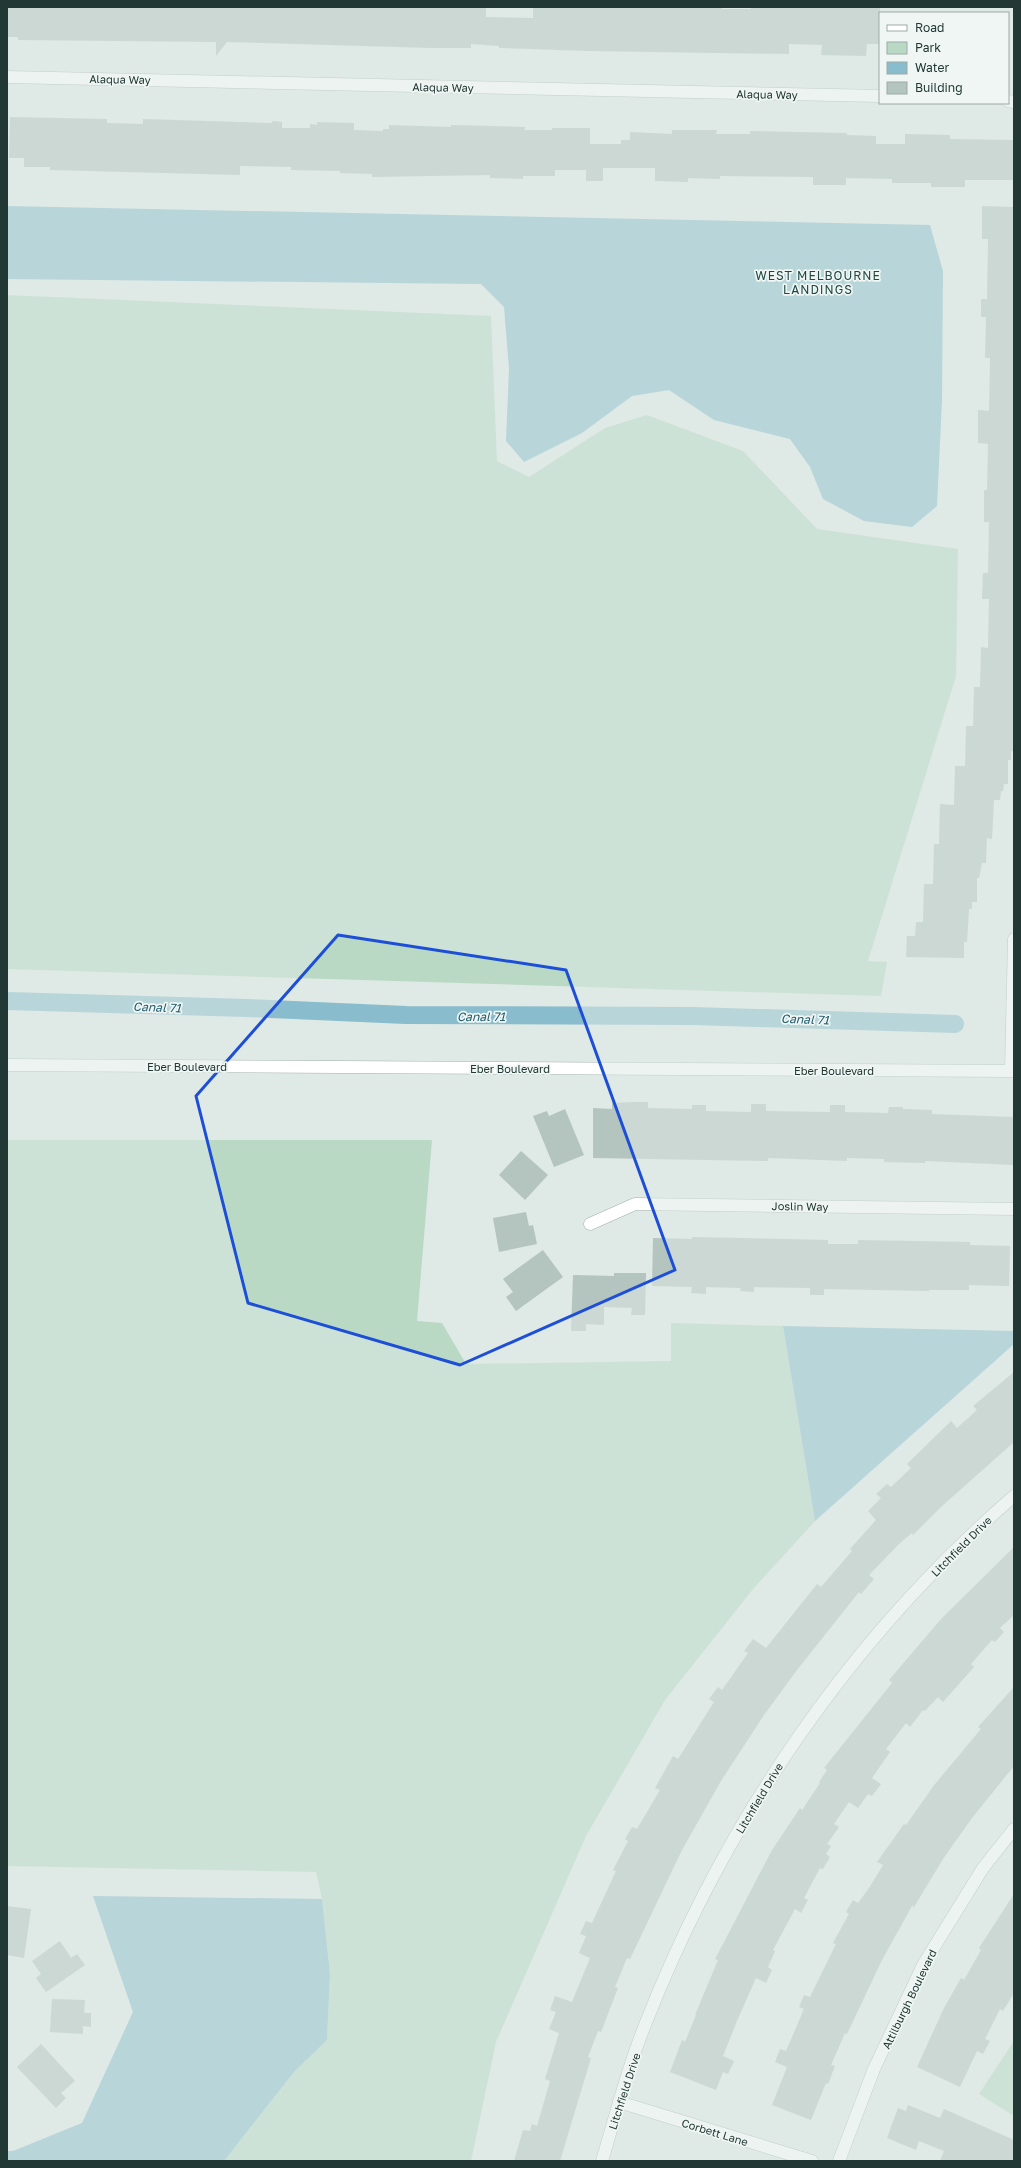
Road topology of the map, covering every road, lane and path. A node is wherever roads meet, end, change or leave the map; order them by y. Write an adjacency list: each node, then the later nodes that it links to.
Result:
1 (7, 77): 2 (street, Alaqua Way)
2 (879, 96)
3 (1014, 939): 5 (street)
4 (7, 1065): 5 (street, Eber Boulevard)
5 (1012, 1070)
6 (1014, 1209): 7 (street, Joslin Way)
7 (590, 1224)
8 (1014, 1496): 10 (street, Litchfield Drive)
9 (1014, 1830): 13 (street, Attilburgh Boulevard)
10 (619, 2102): 11 (street, Litchfield Drive); 12 (street, Corbett Lane)
11 (602, 2161)
12 (812, 2161)
13 (839, 2161)

